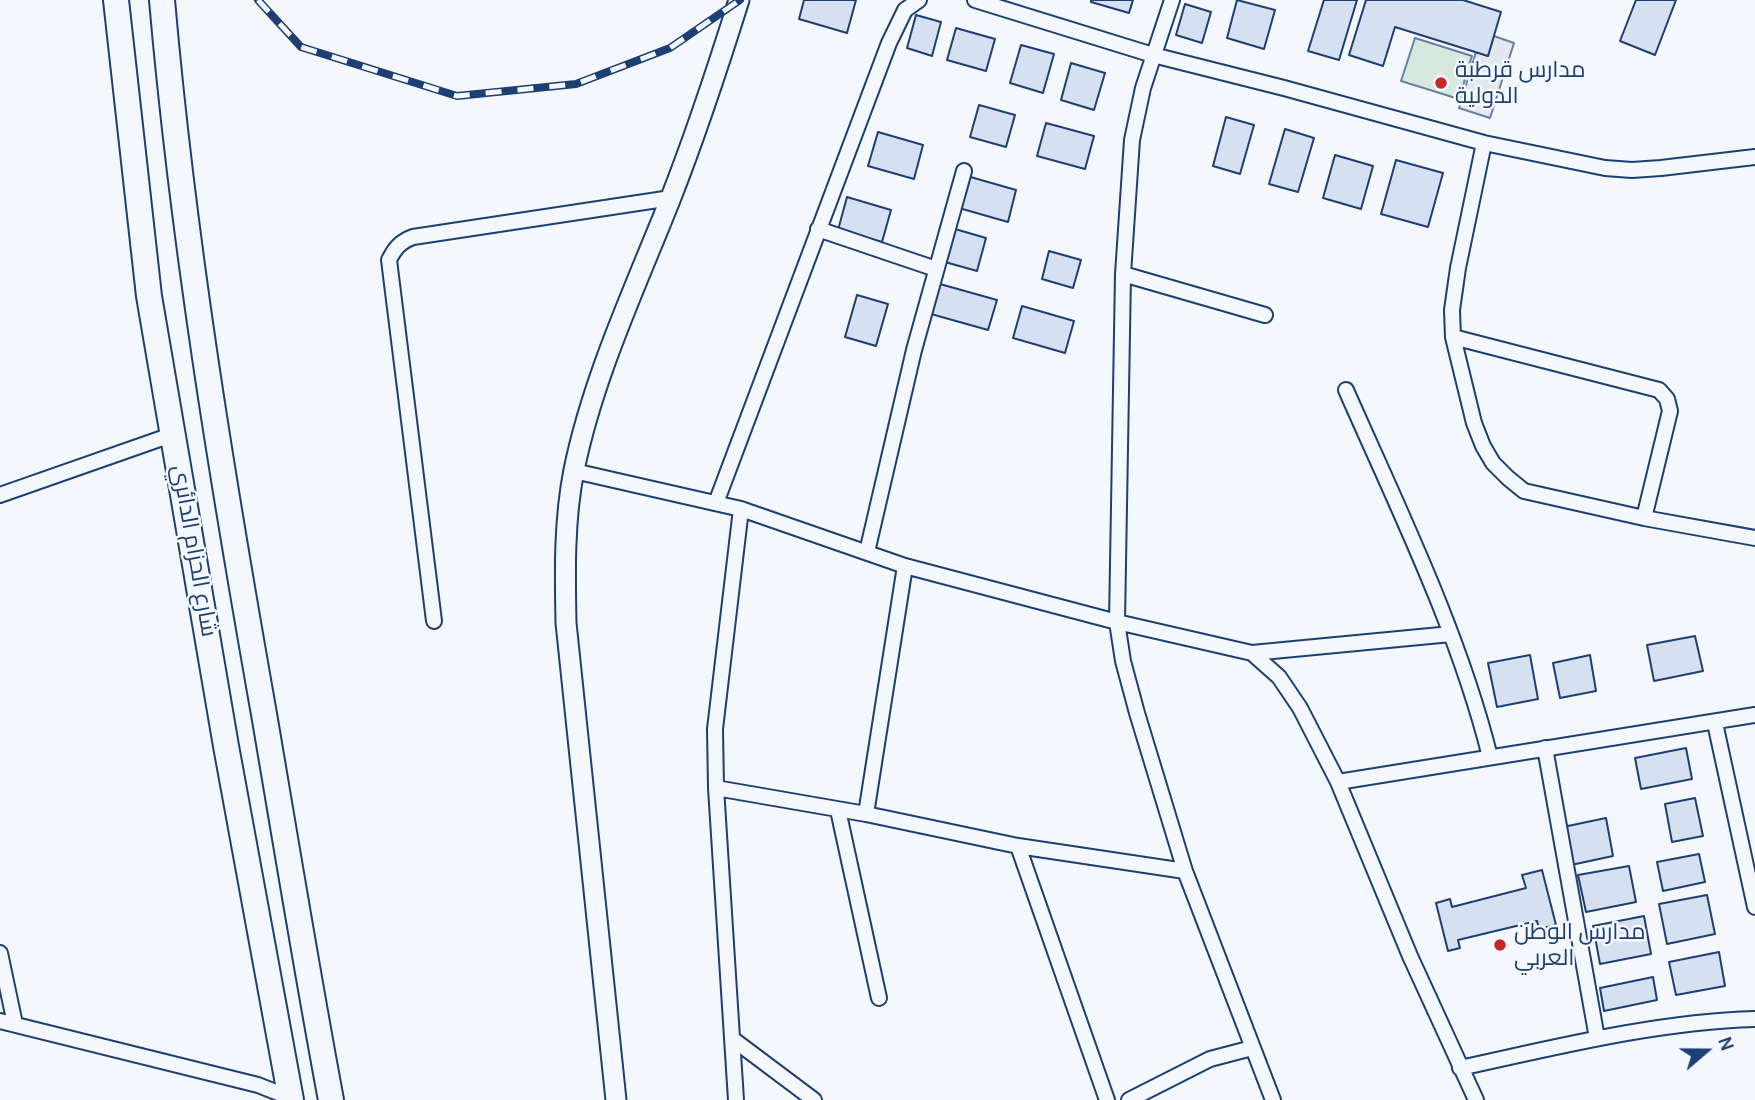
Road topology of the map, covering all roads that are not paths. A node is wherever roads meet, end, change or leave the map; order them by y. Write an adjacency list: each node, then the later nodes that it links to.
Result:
1 (116, 0): 18 (highway, شارع الحزام الدائري)
2 (162, 0): 52 (highway, شارع الحزام الدائري)
3 (739, 0): 11 (street)
4 (919, 0): 12 (street)
5 (975, 0): 7 (street)
6 (1172, 0): 7 (street)
7 (1153, 55): 8 (street); 14 (street)
8 (1484, 143): 9 (street); 16 (street)
9 (1755, 157)
10 (964, 171): 13 (street)
11 (671, 198): 19 (street); 27 (street)
12 (818, 229): 13 (street); 21 (street)
13 (936, 269): 25 (street)
14 (1123, 274): 15 (street); 28 (street)
15 (1265, 315)
16 (1453, 337): 23 (street); 23 (street)
17 (1346, 390): 29 (street)
18 (174, 434): 20 (street); 51 (highway, شارع الحزام الدائري)
19 (574, 471): 21 (street); 53 (street)
20 (0, 495)
21 (716, 503): 22 (street)
22 (741, 509): 25 (street); 36 (street)
23 (1644, 518): 24 (street)
24 (1755, 538)
25 (867, 552): 26 (street)
26 (905, 566): 28 (street); 38 (street)
27 (434, 621)
28 (1117, 622): 30 (street); 41 (street)
29 (1451, 634): 30 (street); 34 (street)
30 (1252, 653): 35 (street)
31 (1755, 715): 32 (street)
32 (1715, 723): 33 (street); 40 (street)
33 (1545, 748): 34 (street); 47 (street)
34 (1490, 757): 35 (street)
35 (1338, 782): 50 (street)
36 (716, 788): 37 (street); 48 (street)
37 (838, 810): 38 (street); 44 (street)
38 (866, 814): 39 (street)
39 (1018, 846): 41 (street); 56 (street)
40 (1751, 864): 42 (street)
41 (1185, 871): 49 (street)
42 (1755, 907)
43 (0, 953): 46 (street)
44 (878, 998)
45 (1755, 1019): 47 (street)
46 (7, 1022): 51 (street)
47 (1597, 1038): 50 (street)
48 (734, 1040): 54 (street); 55 (street)
49 (1252, 1048): 57 (street); 58 (street)
50 (1460, 1068): 59 (street)
51 (291, 1099)
52 (331, 1100)
53 (616, 1100)
54 (736, 1100)
55 (814, 1100)
56 (1107, 1100)
57 (1129, 1100)
58 (1273, 1100)
59 (1476, 1100)

